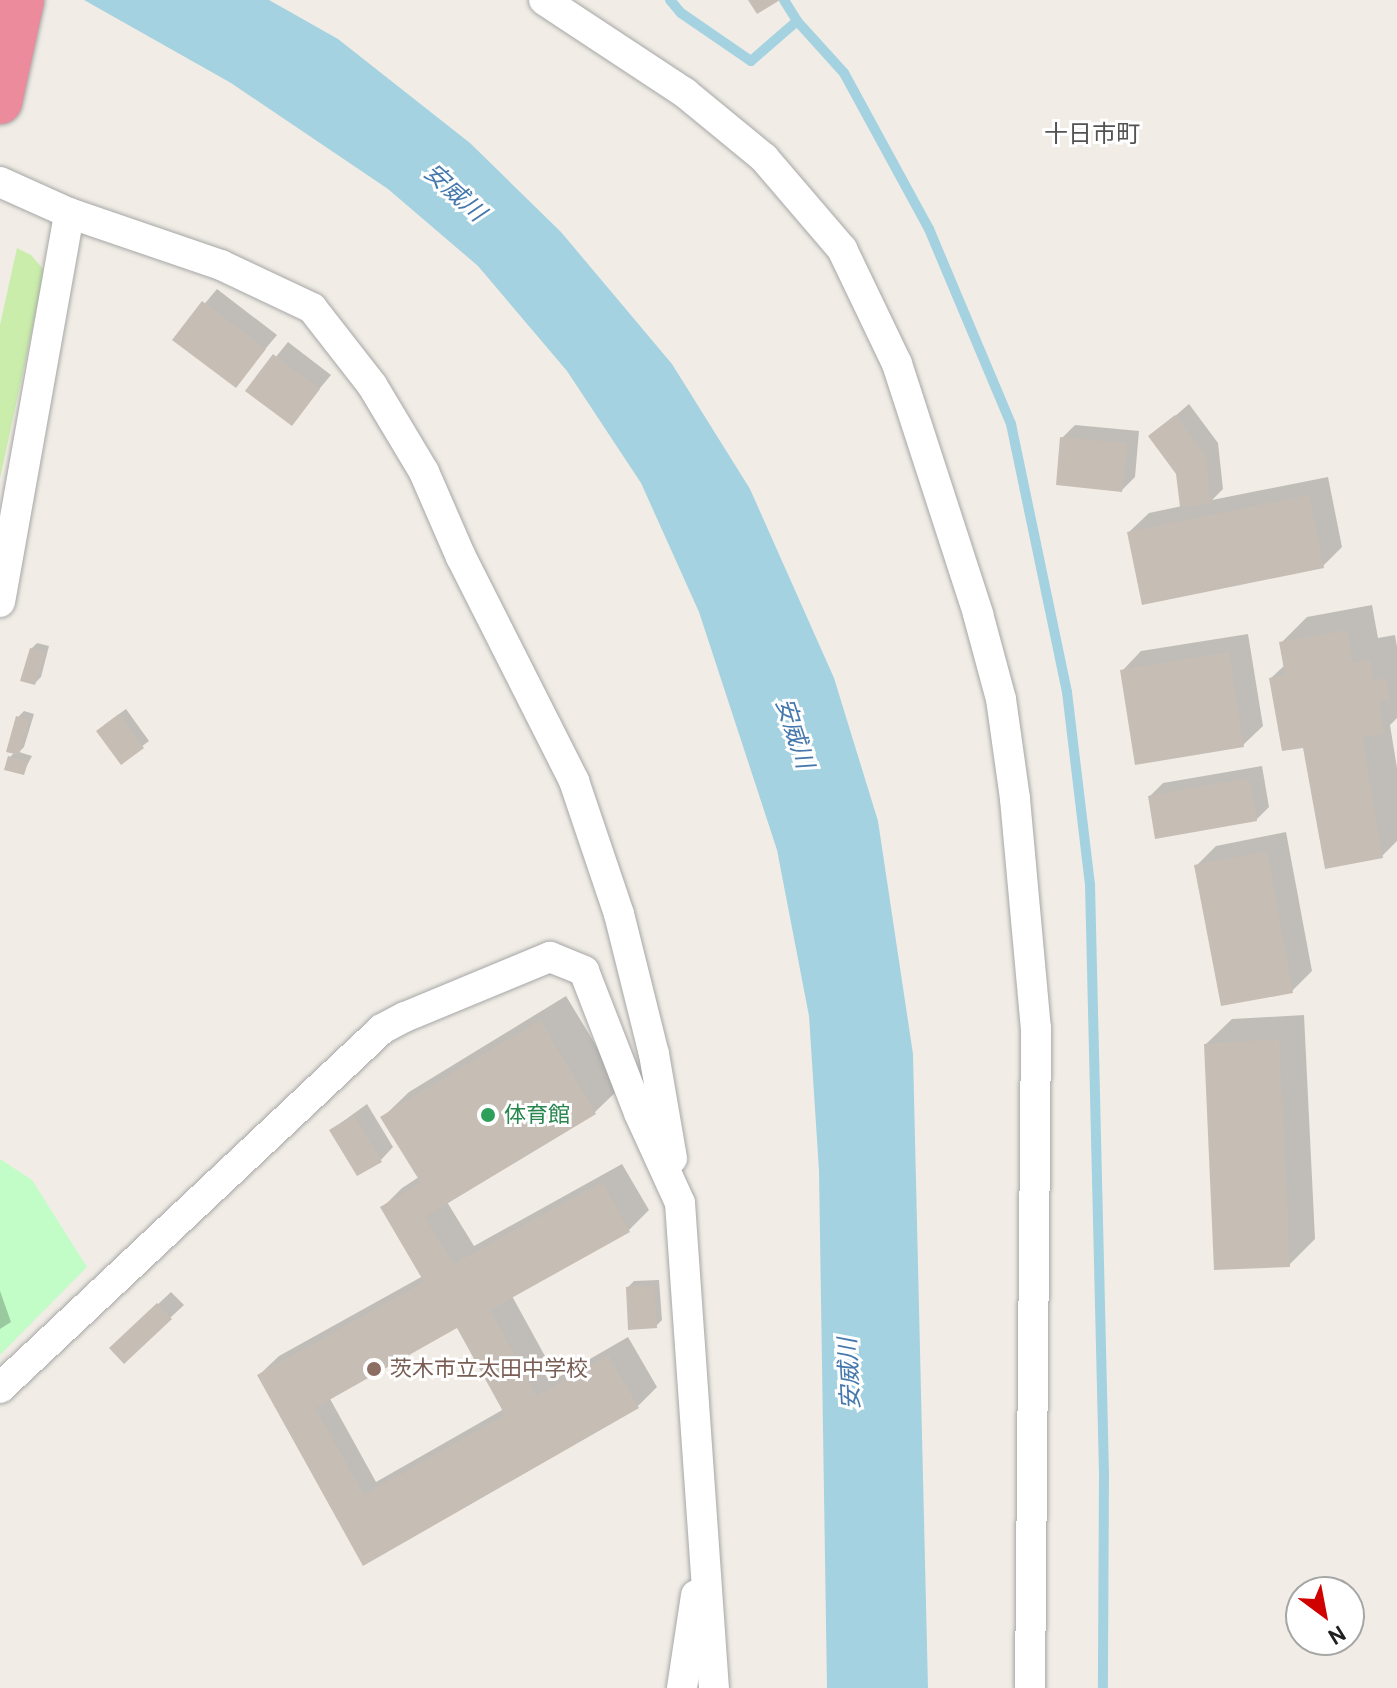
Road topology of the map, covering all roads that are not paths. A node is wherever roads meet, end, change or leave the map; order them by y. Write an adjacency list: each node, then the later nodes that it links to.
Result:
1 (22, 0): 3 (highway)
2 (544, 0): 12 (street)
3 (0, 102)
4 (0, 182): 5 (street)
5 (69, 213): 6 (street); 7 (street)
6 (0, 602)
7 (680, 1203): 8 (street); 9 (street)
8 (0, 1388)
9 (705, 1533): 10 (street); 11 (street)
10 (682, 1688)
11 (714, 1688)
12 (1030, 1688)

